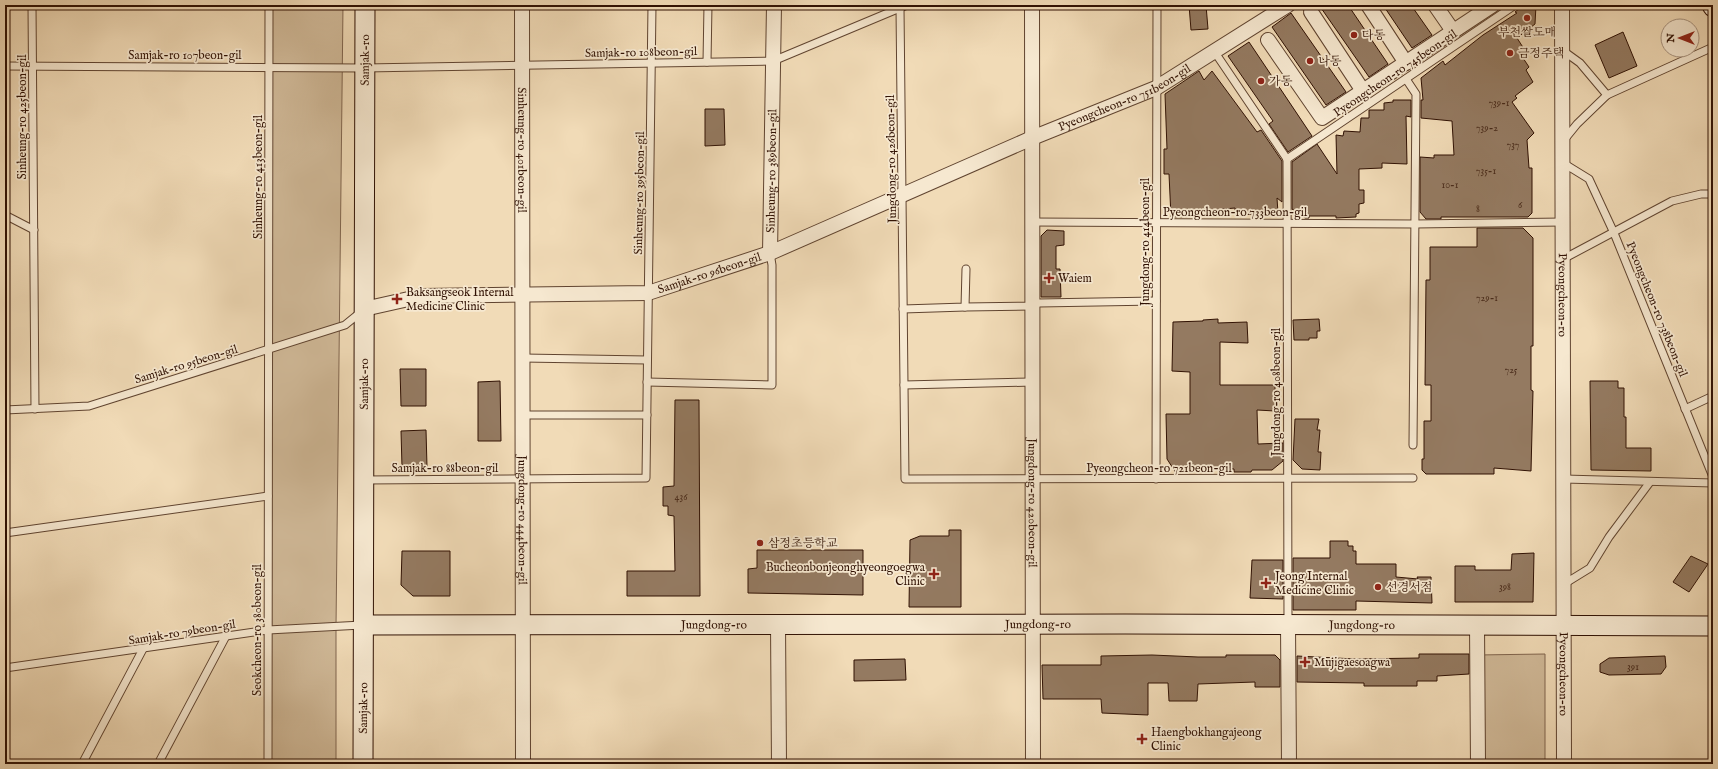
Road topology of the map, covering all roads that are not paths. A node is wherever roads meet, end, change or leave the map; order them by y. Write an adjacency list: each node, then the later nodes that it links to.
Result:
1 (32, 5): 29 (lane, Sinheung-ro 425beon-gil)
2 (269, 5): 31 (lane, Sinheung-ro 413beon-gil)
3 (365, 5): 32 (street, Samjak-ro)
4 (522, 5): 30 (street, Sinheung-ro 401beon-gil)
5 (652, 5): 25 (lane, Sinheung-ro 395beon-gil)
6 (708, 5): 26 (lane)
7 (774, 5): 24 (street, Sinheung-ro 389beon-gil)
8 (907, 5): 17 (lane, Samjak-ro 108beon-gil)
9 (1032, 5): 37 (street, Jungdong-ro 420beon-gil)
10 (1157, 5): 34 (lane, Jungdong-ro 414beon-gil)
11 (1288, 5): 23 (street, Pyeongcheon-ro 751beon-gil)
12 (1368, 5): 27 (street)
13 (1435, 5): 19 (street)
14 (1493, 5): 19 (street)
15 (1515, 5): 33 (lane, Pyeongcheon-ro 745beon-gil)
16 (1562, 5): 22 (street, Pyeongcheon-ro)
17 (900, 8): 24 (lane, Samjak-ro 108beon-gil); 42 (lane, Jungdong-ro 426beon-gil)
18 (1311, 12): 35 (street)
19 (1453, 31): 27 (street)
20 (1268, 40): 35 (street)
21 (1713, 46): 36 (lane)
22 (1562, 50): 36 (lane); 38 (street, Pyeongcheon-ro)
23 (1214, 51): 34 (street, Pyeongcheon-ro 751beon-gil); 39 (lane)
24 (773, 61): 26 (lane, Samjak-ro 108beon-gil); 51 (street, Sinheung-ro 389beon-gil)
25 (652, 62): 26 (lane, Samjak-ro 108beon-gil); 30 (lane, Samjak-ro 108beon-gil); 54 (lane, Sinheung-ro 395beon-gil)
26 (707, 62)
27 (1406, 63): 35 (street)
28 (5, 66): 29 (lane, Samjak-ro 107beon-gil)
29 (33, 66): 31 (lane, Samjak-ro 107beon-gil); 49 (lane, Sinheung-ro 425beon-gil)
30 (522, 66): 32 (lane, Samjak-ro 108beon-gil); 55 (street, Sinheung-ro 401beon-gil)
31 (270, 67): 32 (lane, Samjak-ro 107beon-gil); 61 (lane, Sinheung-ro 413beon-gil)
32 (365, 68): 59 (street, Samjak-ro)
33 (1406, 78): 39 (lane, Pyeongcheon-ro 745beon-gil); 48 (lane)
34 (1156, 88): 37 (street, Pyeongcheon-ro 751beon-gil); 46 (lane, Jungdong-ro 414beon-gil)
35 (1363, 91)
36 (1607, 95): 38 (lane)
37 (1032, 138): 42 (street, Samjak-ro 96beon-gil); 44 (street, Jungdong-ro 420beon-gil)
38 (1562, 142): 40 (street, Pyeongcheon-ro)
39 (1287, 159): 47 (lane, Jungdong-ro 408beon-gil)
40 (1563, 163): 45 (street, Pyeongcheon-ro); 50 (lane, Pyeongcheon-ro 738beon-gil)
41 (1713, 194): 50 (lane)
42 (902, 195): 51 (street, Samjak-ro 96beon-gil); 60 (lane, Jungdong-ro 426beon-gil)
43 (5, 215): 49 (lane)
44 (1032, 222): 46 (lane, Pyeongcheon-ro 733beon-gil); 57 (street, Jungdong-ro 420beon-gil)
45 (1563, 222): 48 (lane, Pyeongcheon-ro 733beon-gil); 52 (street, Pyeongcheon-ro)
46 (1156, 223): 47 (lane, Pyeongcheon-ro 733beon-gil); 56 (lane, Jungdong-ro 414beon-gil)
47 (1287, 224): 48 (lane, Pyeongcheon-ro 733beon-gil); 76 (lane, Jungdong-ro 408beon-gil)
48 (1415, 224): 73 (lane)
49 (34, 230): 68 (lane, Sinheung-ro 425beon-gil)
50 (1614, 233): 52 (lane); 69 (lane, Pyeongcheon-ro 738beon-gil)
51 (770, 253): 54 (street, Samjak-ro 96beon-gil); 64 (lane, Sinheung-ro 389beon-gil)
52 (1563, 259): 82 (street, Pyeongcheon-ro)
53 (966, 269): 58 (lane)
54 (648, 293): 55 (street, Samjak-ro 96beon-gil); 63 (lane, Sinheung-ro 395beon-gil)
55 (523, 295): 59 (street, Samjak-ro 96beon-gil); 62 (street, Jungdong-ro 444beon-gil)
56 (1156, 301): 57 (lane); 81 (lane, Jungdong-ro 414beon-gil)
57 (1032, 306): 58 (lane); 65 (street, Jungdong-ro 420beon-gil)
58 (965, 307): 60 (lane)
59 (364, 309): 61 (lane, Samjak-ro 95beon-gil); 83 (street, Samjak-ro)
60 (903, 309): 66 (lane, Jungdong-ro 426beon-gil)
61 (268, 350): 68 (lane, Samjak-ro 95beon-gil); 86 (lane, Seokcheon-ro 380beon-gil)
62 (523, 358): 63 (lane); 71 (street, Jungdong-ro 444beon-gil)
63 (647, 360): 64 (lane, Sinheung-ro 395beon-gil)
64 (647, 382): 72 (lane, Sinheung-ro 395beon-gil)
65 (1032, 382): 66 (lane); 80 (street, Jungdong-ro 420beon-gil)
66 (904, 385): 79 (lane, Jungdong-ro 426beon-gil)
67 (1713, 396): 69 (lane)
68 (35, 408): 70 (lane, Samjak-ro 95beon-gil)
69 (1685, 408): 74 (lane, Pyeongcheon-ro 738beon-gil)
70 (5, 410)
71 (523, 415): 72 (lane); 78 (street, Jungdong-ro 444beon-gil)
72 (647, 415): 75 (lane, Sinheung-ro 395beon-gil)
73 (1413, 445)
74 (1713, 477)
75 (646, 478): 78 (lane, Samjak-ro 88beon-gil)
76 (1287, 478): 77 (lane, Pyeongcheon-ro 721beon-gil); 81 (lane, Pyeongcheon-ro 721beon-gil); 93 (lane, Jungdong-ro 408beon-gil)
77 (1413, 478)
78 (523, 479): 83 (lane, Samjak-ro 88beon-gil); 92 (street, Jungdong-ro 444beon-gil)
79 (905, 479): 80 (lane, Pyeongcheon-ro 721beon-gil)
80 (1033, 479): 81 (lane, Pyeongcheon-ro 721beon-gil); 90 (street, Jungdong-ro 420beon-gil)
81 (1156, 479)
82 (1564, 479): 84 (lane); 88 (street, Pyeongcheon-ro)
83 (364, 480): 91 (street, Samjak-ro)
84 (1650, 482): 85 (lane); 88 (lane)
85 (1713, 484)
86 (268, 496): 87 (lane); 97 (lane, Seokcheon-ro 380beon-gil)
87 (5, 533)
88 (1564, 584): 95 (street, Pyeongcheon-ro)
89 (778, 624): 90 (street, Jungdong-ro); 92 (street, Jungdong-ro); 106 (street)
90 (1033, 624): 93 (street, Jungdong-ro); 107 (street, Jungdong-ro 420beon-gil)
91 (363, 625): 92 (street, Jungdong-ro); 97 (lane, Samjak-ro 79beon-gil); 104 (street, Samjak-ro)
92 (524, 625): 105 (street, Jungdong-ro 444beon-gil)
93 (1288, 625): 94 (street, Jungdong-ro); 108 (street)
94 (1477, 625): 95 (street, Jungdong-ro); 109 (street)
95 (1564, 625): 96 (street, Jungdong-ro); 110 (street, Pyeongcheon-ro)
96 (1713, 626)
97 (268, 630): 98 (lane, Samjak-ro 79beon-gil); 103 (lane, Seokcheon-ro 380beon-gil)
98 (226, 636): 99 (lane, Samjak-ro 79beon-gil); 102 (lane)
99 (143, 649): 100 (lane, Samjak-ro 79beon-gil); 101 (lane)
100 (5, 668)
101 (82, 764)
102 (158, 764)
103 (268, 764)
104 (363, 764)
105 (523, 764)
106 (779, 764)
107 (1033, 764)
108 (1289, 764)
109 (1478, 764)
110 (1564, 764)

